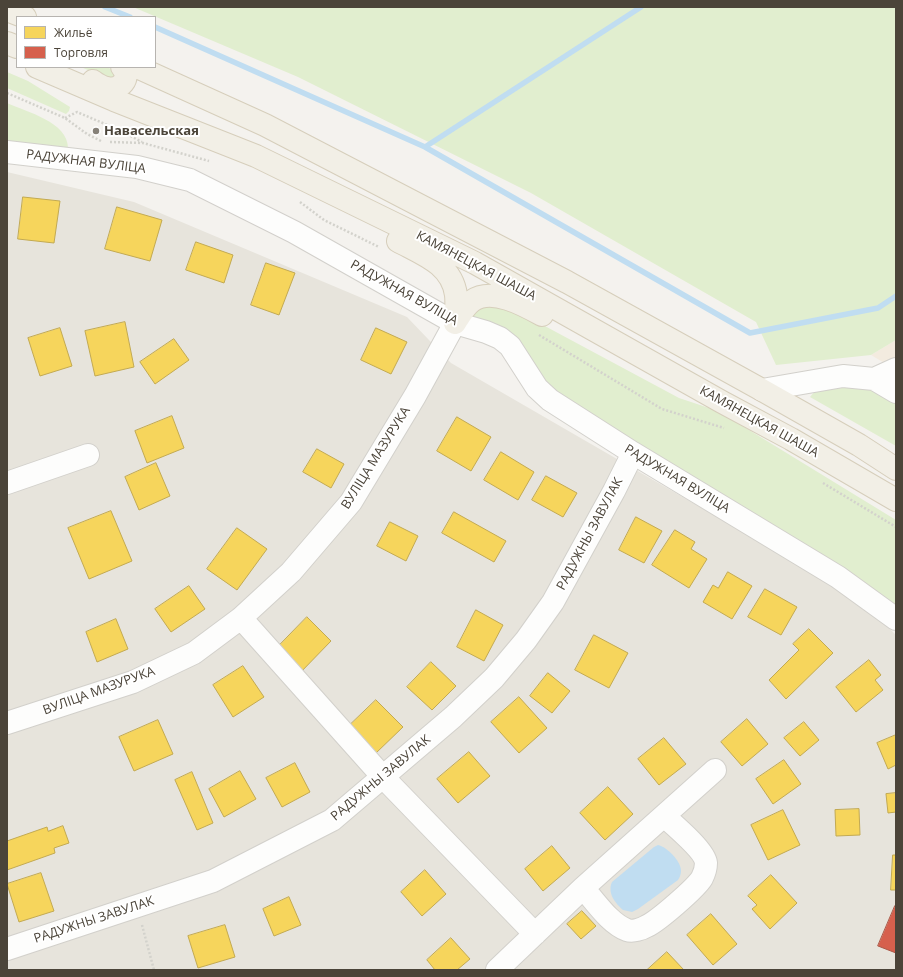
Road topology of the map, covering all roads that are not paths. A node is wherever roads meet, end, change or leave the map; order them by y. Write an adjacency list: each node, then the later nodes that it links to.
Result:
1 (7, 10): 2 (main road)
2 (22, 16)
3 (39, 68): 8 (main road, КАМЯНЕЦКАЯ ШАША)
4 (62, 68): 5 (main road)
5 (122, 68)
6 (140, 68): 12 (main road, КАМЯНЕЦКАЯ ШАША)
7 (7, 152): 9 (street, РАДУЖНАЯ ВУЛІЦА)
8 (300, 178): 9 (main road); 14 (main road, КАМЯНЕЦКАЯ ШАША)
9 (455, 323): 14 (main road); 15 (street, РАДУЖНАЯ ВУЛІЦА); 20 (street, ВУЛІЦА МАЗУРУКА)
10 (896, 369): 11 (street)
11 (874, 379): 12 (street); 13 (street)
12 (762, 390): 17 (main road, КАМЯНЕЦКАЯ ШАША)
13 (896, 392)
14 (722, 402): 19 (main road, КАМЯНЕЦКАЯ ШАША)
15 (633, 453): 21 (street, РАДУЖНАЯ ВУЛІЦА); 24 (street, РАДУЖНЫ ЗАВУЛАК)
16 (88, 455): 18 (street)
17 (896, 469)
18 (7, 483)
19 (896, 500)
20 (241, 618): 22 (street, ВУЛІЦА МАЗУРУКА); 24 (street)
21 (896, 619)
22 (7, 723)
23 (715, 770): 25 (street)
24 (383, 777): 27 (street); 28 (street, РАДУЖНЫ ЗАВУЛАК)
25 (664, 816): 26 (street); 26 (street)
26 (583, 888): 27 (street)
27 (535, 934): 29 (street)
28 (7, 948)
29 (497, 970)

